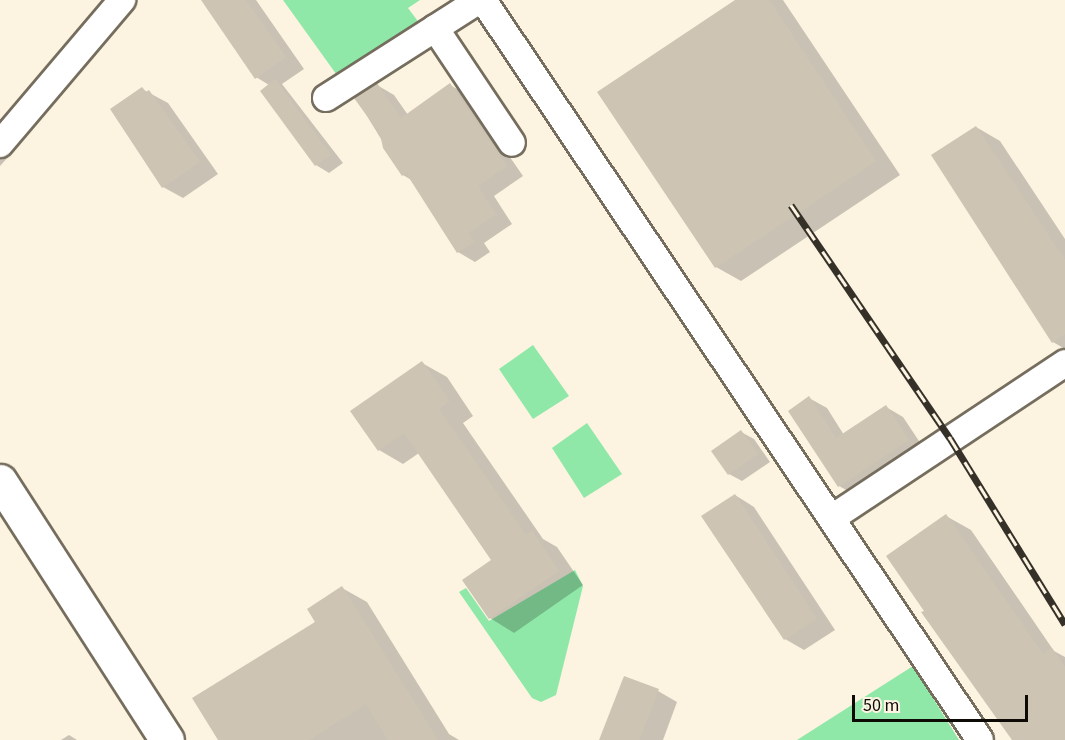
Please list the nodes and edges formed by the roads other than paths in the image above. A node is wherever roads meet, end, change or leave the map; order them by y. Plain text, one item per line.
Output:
1 (122, 0) edge
2 (481, 0) edge
3 (435, 28) junction
4 (326, 98) dead end
5 (512, 143) dead end
6 (0, 144) edge
7 (1065, 363) edge
8 (0, 481) edge
9 (832, 518) junction
10 (167, 740) edge
11 (980, 740) edge

1 - 6 street
2 - 3 street
2 - 9 street
3 - 4 street
3 - 5 street
7 - 9 street
8 - 10 street
9 - 11 street

